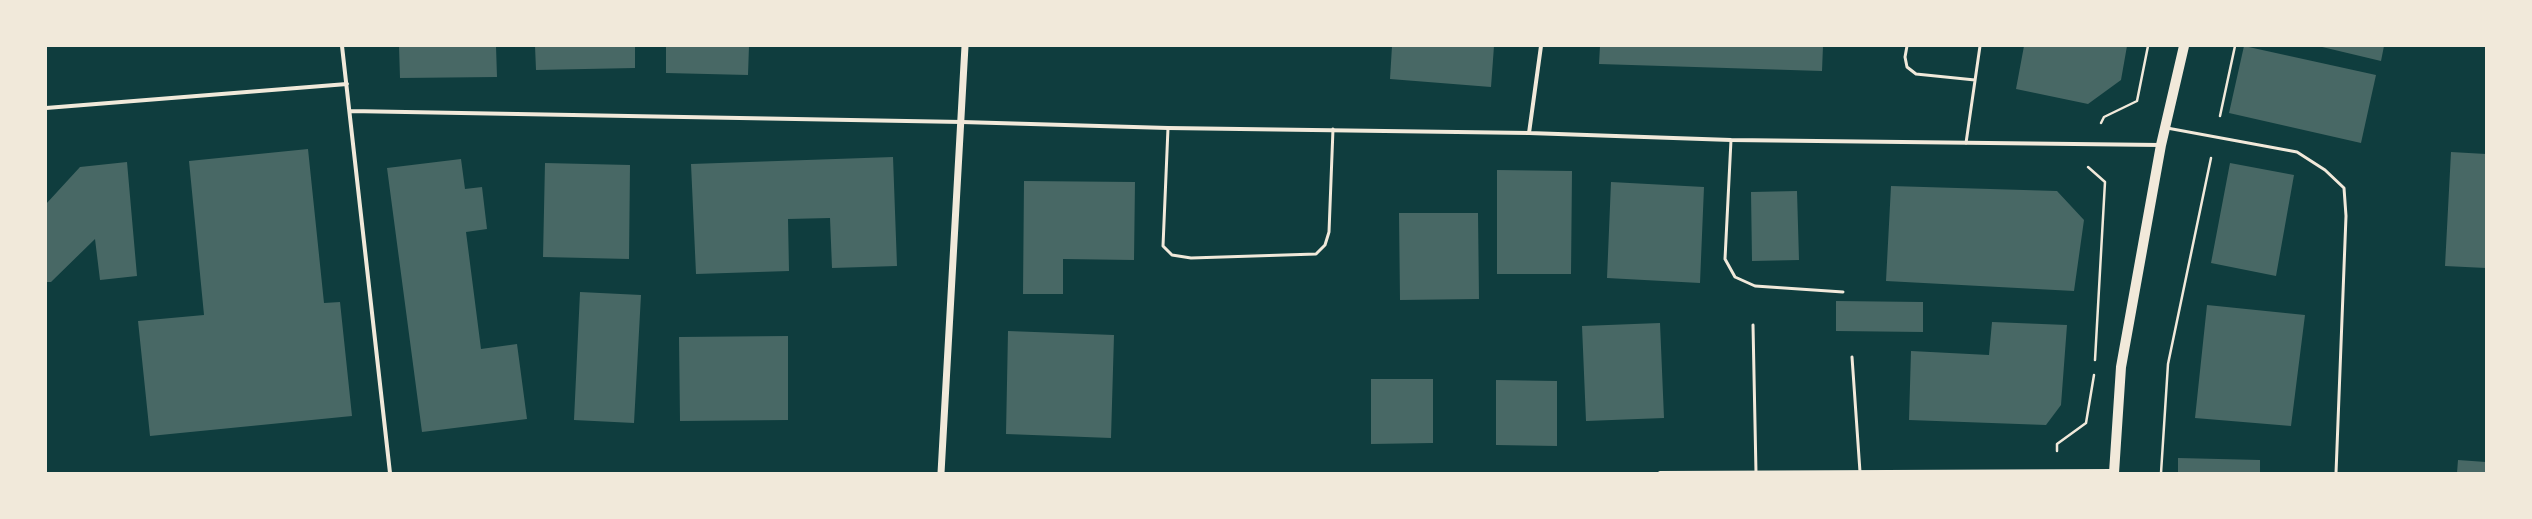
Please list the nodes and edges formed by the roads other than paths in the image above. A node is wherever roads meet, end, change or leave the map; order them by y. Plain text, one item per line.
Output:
1 (342, 46) edge
2 (965, 46) edge
3 (1541, 46) edge
4 (1907, 46) edge
5 (1980, 46) edge
6 (2184, 46) edge
7 (1975, 80) junction
8 (346, 84) junction
9 (46, 108) edge
10 (350, 111) junction
11 (962, 122) junction
12 (1168, 128) junction
13 (2165, 128) junction
14 (1333, 129) junction
15 (1529, 132) junction
16 (1731, 140) junction
17 (1966, 143) junction
18 (2161, 145) junction
19 (1843, 292) dead end
20 (1753, 325) dead end
21 (1852, 357) dead end
22 (1860, 472) edge
23 (2113, 472) edge
24 (390, 473) edge
25 (941, 473) edge
26 (1660, 473) edge
27 (1756, 473) edge
28 (2336, 473) edge

1 - 8 street
2 - 11 street
3 - 15 street
4 - 7 lane
5 - 7 lane
6 - 13 main road
7 - 17 lane
8 - 9 street
8 - 10 street
10 - 11 street
10 - 24 street
11 - 12 street
11 - 25 street
12 - 14 street
12 - 14 lane
13 - 18 main road
13 - 28 lane
14 - 15 street
15 - 16 street
16 - 17 street
16 - 19 lane
17 - 18 street
18 - 23 main road
20 - 27 lane
21 - 22 lane
22 - 23 street
22 - 27 street
26 - 27 street

